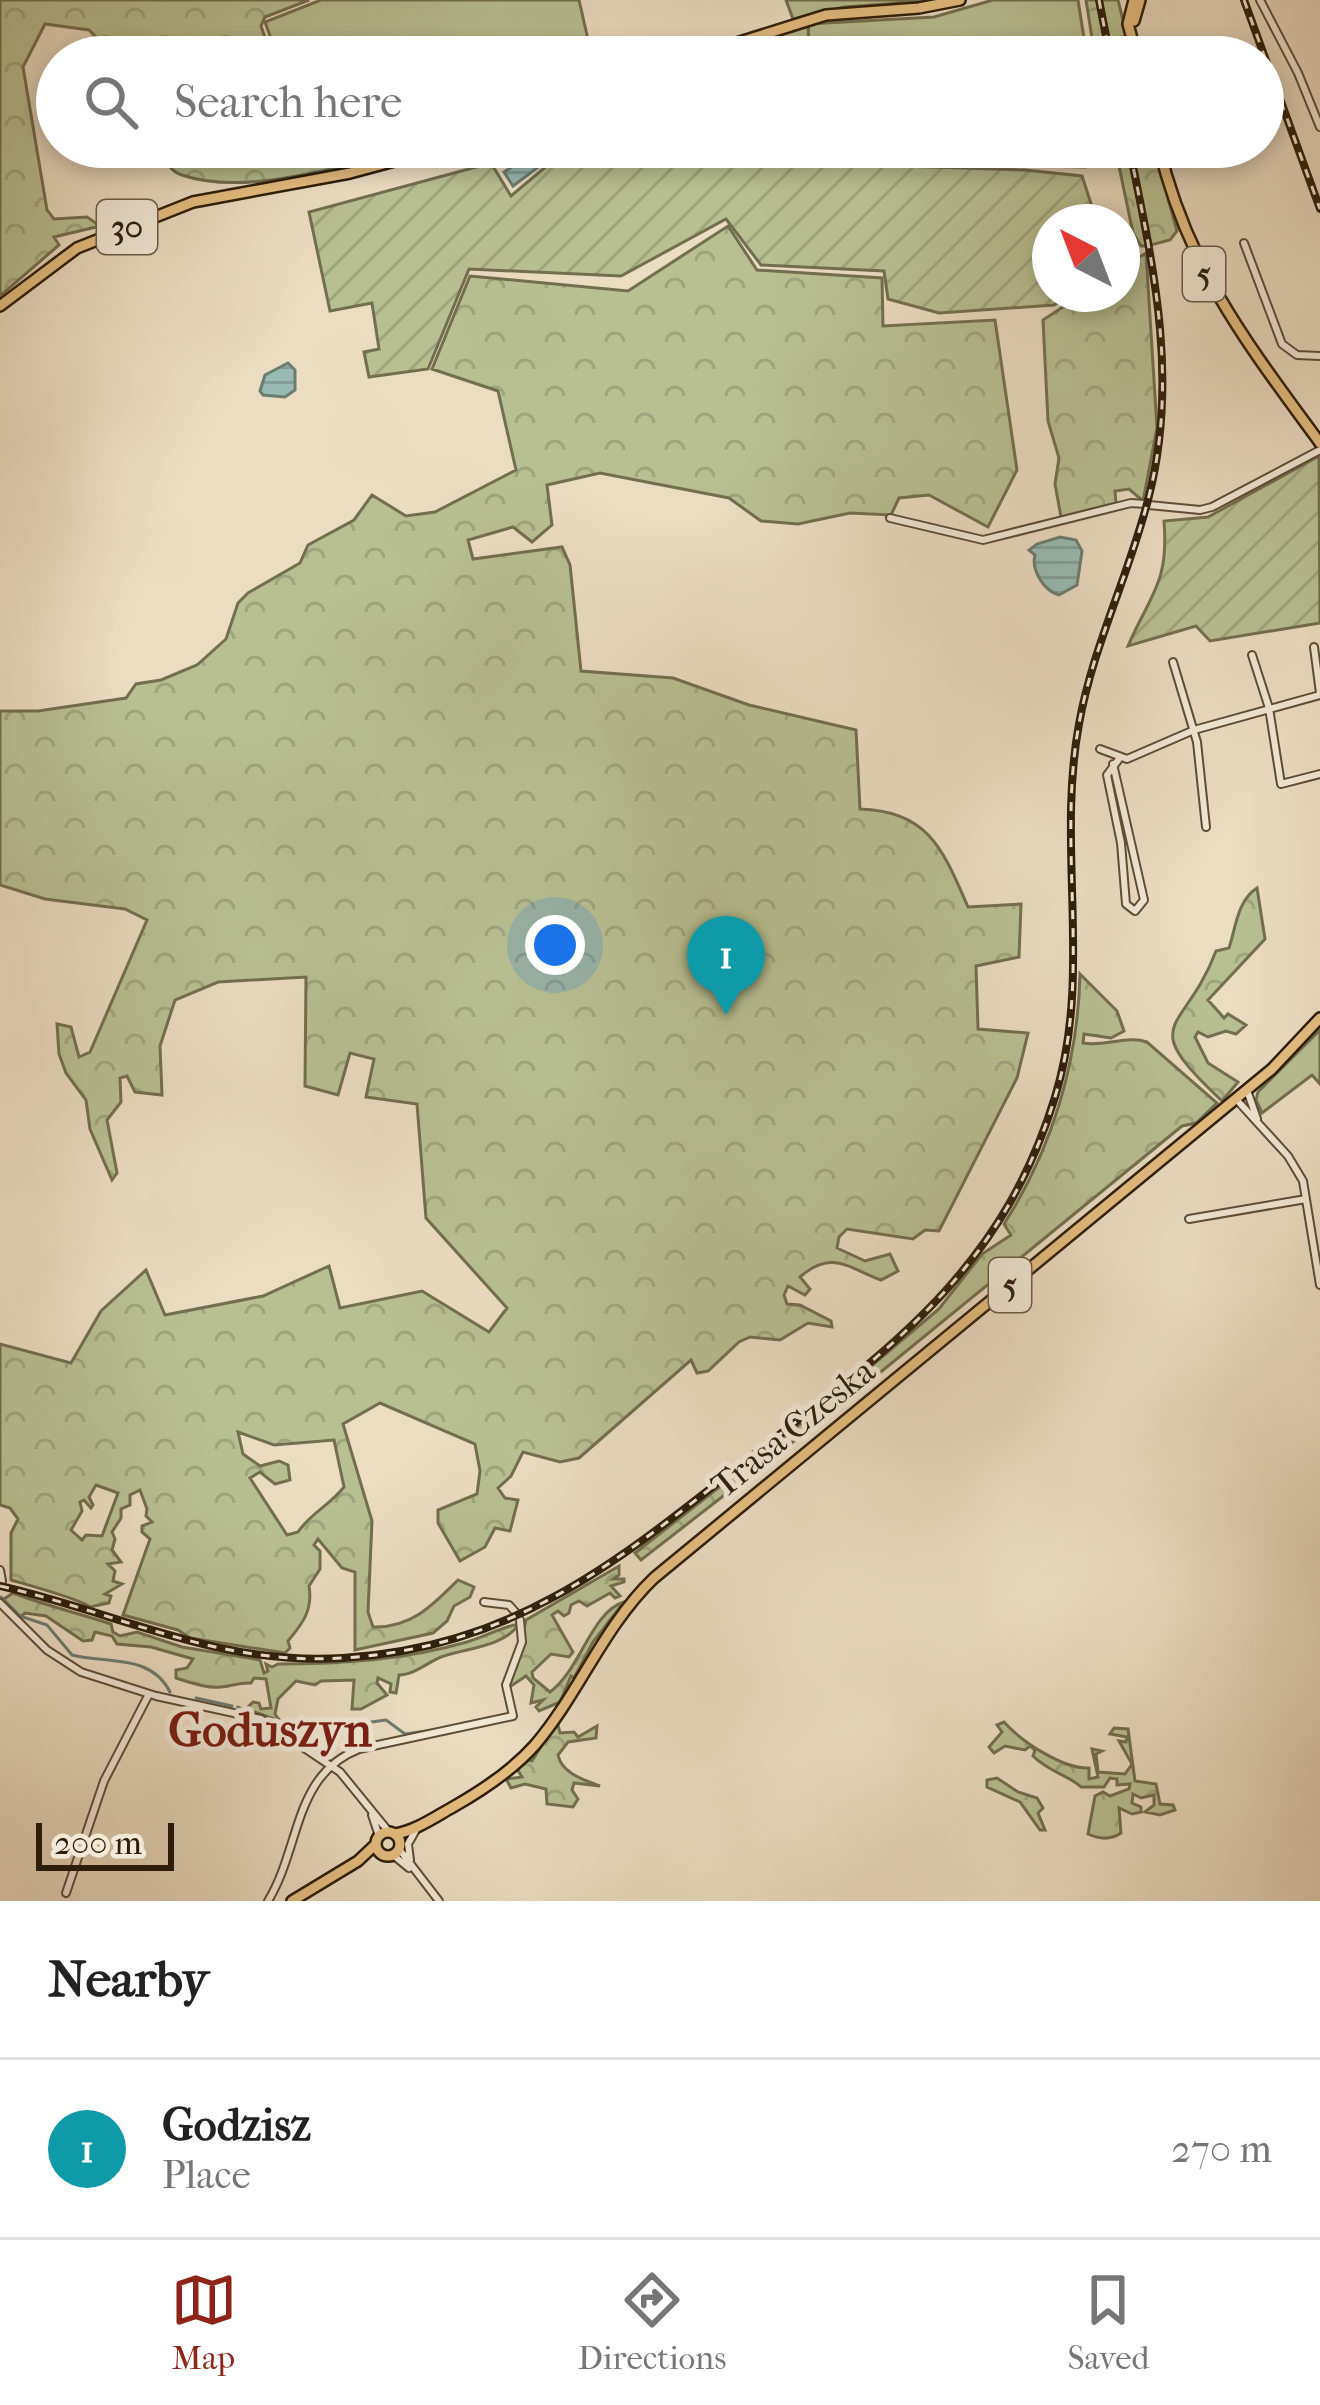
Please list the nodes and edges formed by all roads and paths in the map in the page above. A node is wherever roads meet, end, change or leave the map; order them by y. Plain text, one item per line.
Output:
1 (960, 0) edge
2 (1137, 0) edge
3 (1260, 0) edge
4 (759, 36) edge
5 (1132, 36) edge
6 (1279, 36) edge
7 (1284, 45) edge
8 (1315, 104) edge
9 (1320, 128) edge
10 (369, 168) edge
11 (1165, 168) edge
12 (1244, 243) dead end
13 (0, 306) edge
14 (1320, 356) edge
15 (1320, 446) edge
16 (890, 518) dead end
17 (1314, 647) dead end
18 (1252, 655) dead end
19 (1173, 662) dead end
20 (1320, 694) edge
21 (1269, 708) junction
22 (1194, 730) junction
23 (1100, 749) dead end
24 (1116, 761) junction
25 (1320, 774) edge
26 (1206, 827) dead end
27 (1320, 1018) edge
28 (1251, 1087) junction
29 (1236, 1099) junction
30 (1251, 1108) junction
31 (1259, 1122) junction
32 (1306, 1199) junction
33 (1189, 1219) dead end
34 (1320, 1285) edge
35 (0, 1570) edge
36 (2, 1581) edge
37 (484, 1602) dead end
38 (0, 1603) edge
39 (148, 1694) junction
40 (331, 1765) junction
41 (418, 1826) junction
42 (389, 1843) junction
43 (418, 1873) junction
44 (429, 1887) junction
45 (66, 1893) dead end
46 (268, 1901) edge
47 (292, 1901) edge
48 (439, 1901) edge

1 - 4 main road
2 - 5 main road
3 - 6 street
7 - 8 street
8 - 9 street
10 - 13 main road, 30
11 - 15 main road, 5
12 - 14 street
15 - 16 street
17 - 20 street
18 - 21 street
19 - 22 street
20 - 21 street
21 - 22 street
21 - 25 street
22 - 24 street
22 - 26 street
23 - 24 street
24 - 24 street
27 - 28 main road, 5
28 - 29 main road, 5
28 - 30 street
29 - 30 street
29 - 31 street
29 - 41 main road, Trasa Czeska / 5
30 - 31 street
31 - 32 street
32 - 33 street
32 - 34 street
35 - 36 street
37 - 40 street
38 - 39 street
39 - 40 street
39 - 45 street
40 - 42 street
40 - 46 street
41 - 42 main road, Trasa Czeska / 5
41 - 43 street
42 - 43 street
42 - 44 street
42 - 47 main road, Trasa Czeska / 5
43 - 44 street
44 - 48 street

